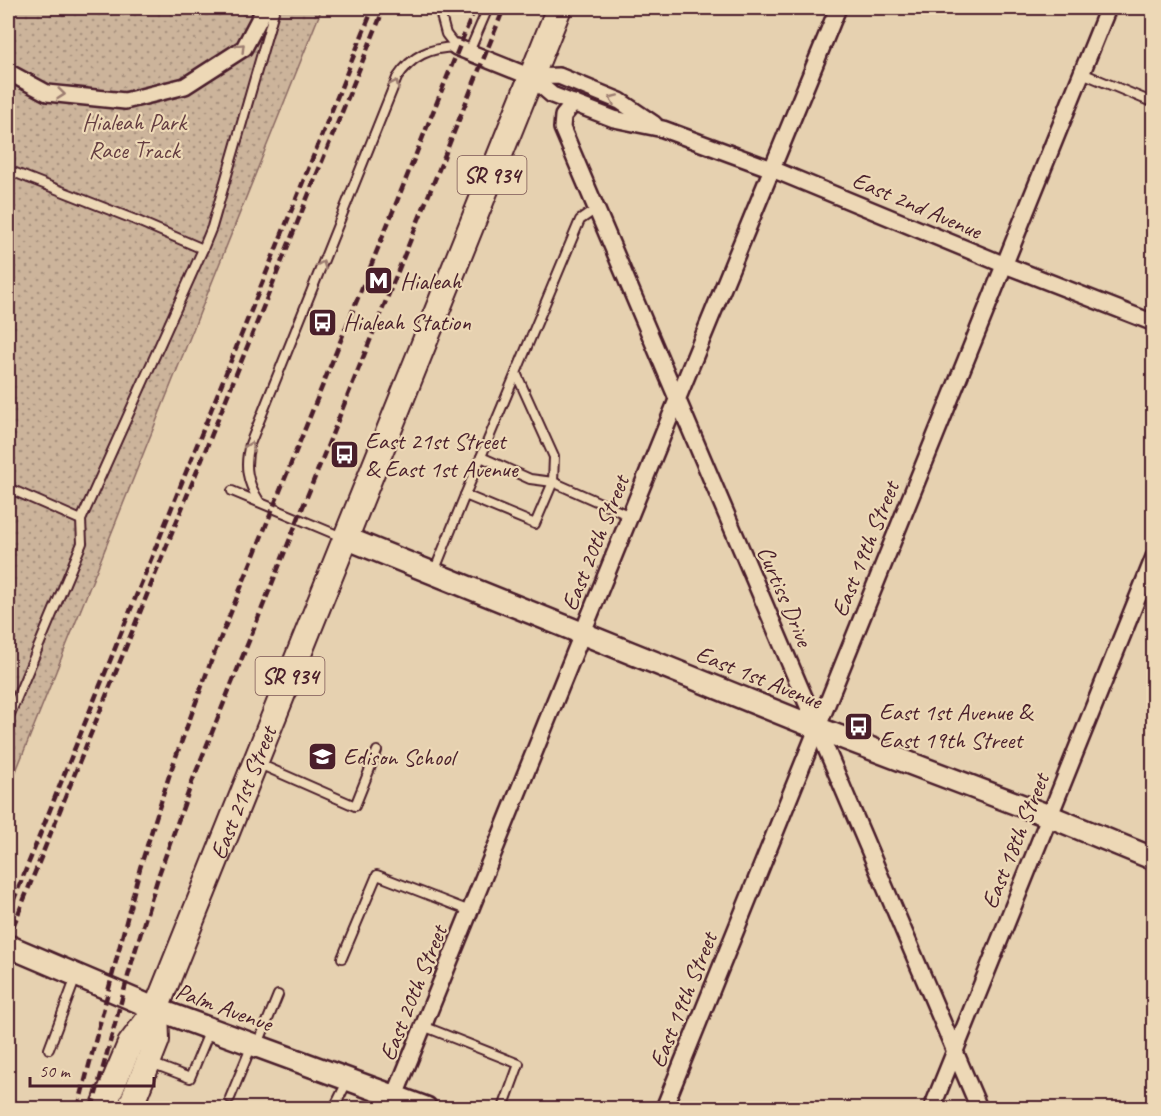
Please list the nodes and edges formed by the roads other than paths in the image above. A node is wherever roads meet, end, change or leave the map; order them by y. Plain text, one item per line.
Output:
1 (266, 8) edge
2 (275, 8) edge
3 (439, 8) edge
4 (488, 8) edge
5 (559, 8) edge
6 (838, 8) edge
7 (1108, 8) edge
8 (463, 49) junction
9 (8, 72) edge
10 (1082, 73) junction
11 (531, 77) junction
12 (574, 103) junction
13 (1154, 103) edge
14 (663, 129) junction
15 (772, 169) junction
16 (8, 170) edge
17 (596, 209) junction
18 (203, 249) junction
19 (1005, 266) junction
20 (1154, 323) edge
21 (516, 373) junction
22 (677, 400) junction
23 (481, 457) junction
24 (553, 482) junction
25 (8, 488) edge
26 (232, 491) dead end
27 (465, 495) junction
28 (259, 501) junction
29 (630, 516) junction
30 (81, 520) junction
31 (346, 538) junction
32 (1154, 557) edge
33 (433, 573) junction
34 (583, 633) junction
35 (8, 719) edge
36 (817, 728) junction
37 (377, 751) dead end
38 (255, 762) junction
39 (1049, 816) junction
40 (1154, 859) edge
41 (470, 911) junction
42 (8, 946) edge
43 (342, 958) dead end
44 (76, 975) junction
45 (278, 995) dead end
46 (156, 1009) junction
47 (423, 1026) junction
48 (211, 1029) junction
49 (255, 1045) junction
50 (49, 1049) dead end
51 (956, 1052) junction
52 (148, 1062) junction
53 (348, 1079) junction
54 (230, 1098) dead end
55 (393, 1102) edge
56 (103, 1108) edge
57 (130, 1108) edge
58 (334, 1108) edge
59 (426, 1108) edge
60 (503, 1108) edge
61 (664, 1108) edge
62 (932, 1108) edge
63 (979, 1108) edge

9 -> 1 street
2 - 18 lane
3 - 8 lane
4 - 8 lane
5 - 11 main road, East 21st Street / SR 934
6 - 15 street, East 20th Street
7 - 10 street, East 19th Street
8 - 11 street
28 -> 8 lane
10 - 13 lane
10 - 19 street, East 19th Street
11 - 12 street, East 2nd Avenue
14 -> 11 street, East 2nd Avenue
11 - 31 main road, East 21st Street / SR 934
12 - 14 street, East 2nd Avenue
12 - 17 street, Curtiss Drive
14 - 15 street, East 2nd Avenue
15 - 19 street, East 2nd Avenue
15 - 22 street, East 20th Street
16 - 18 lane
17 - 21 lane
17 - 22 street, Curtiss Drive
18 - 30 lane
19 - 20 street, East 2nd Avenue
19 - 36 street, East 19th Street
21 - 23 lane
21 - 24 lane
22 - 29 street, East 20th Street
22 - 36 street, Curtiss Drive
23 - 24 lane
23 - 27 lane
24 - 27 lane
24 - 29 lane
25 - 30 lane
26 - 28 lane
27 - 33 lane
28 - 31 lane
29 - 34 street, East 20th Street
30 - 35 lane
31 - 33 street, East 1st Avenue
31 - 38 main road, East 21st Street / SR 934
32 - 39 street, East 18th Street
33 - 34 street, East 1st Avenue
34 - 36 street, East 1st Avenue
34 - 41 street, East 20th Street
36 - 39 street, East 1st Avenue
36 - 51 street, Curtiss Drive
36 - 61 street, East 19th Street
37 - 38 lane
38 - 46 main road, East 21st Street / SR 934
39 - 40 street, East 1st Avenue
39 - 51 street, East 18th Street
41 - 43 lane
41 - 47 street, East 20th Street
42 - 44 street, Palm Avenue
44 - 46 street, Palm Avenue
44 - 50 lane
45 - 49 lane
46 - 48 street, Palm Avenue
46 - 52 main road, SR 934
46 - 56 main road, SR 934
47 - 55 street, East 20th Street
47 - 60 lane
48 - 49 street, Palm Avenue
48 - 52 lane
49 - 53 street, Palm Avenue
49 - 54 lane
51 - 62 street, East 18th Street
51 - 63 street, Curtiss Drive
52 - 57 main road, SR 934
53 - 55 street, Palm Avenue
53 - 58 lane
55 - 59 street, Palm Avenue

